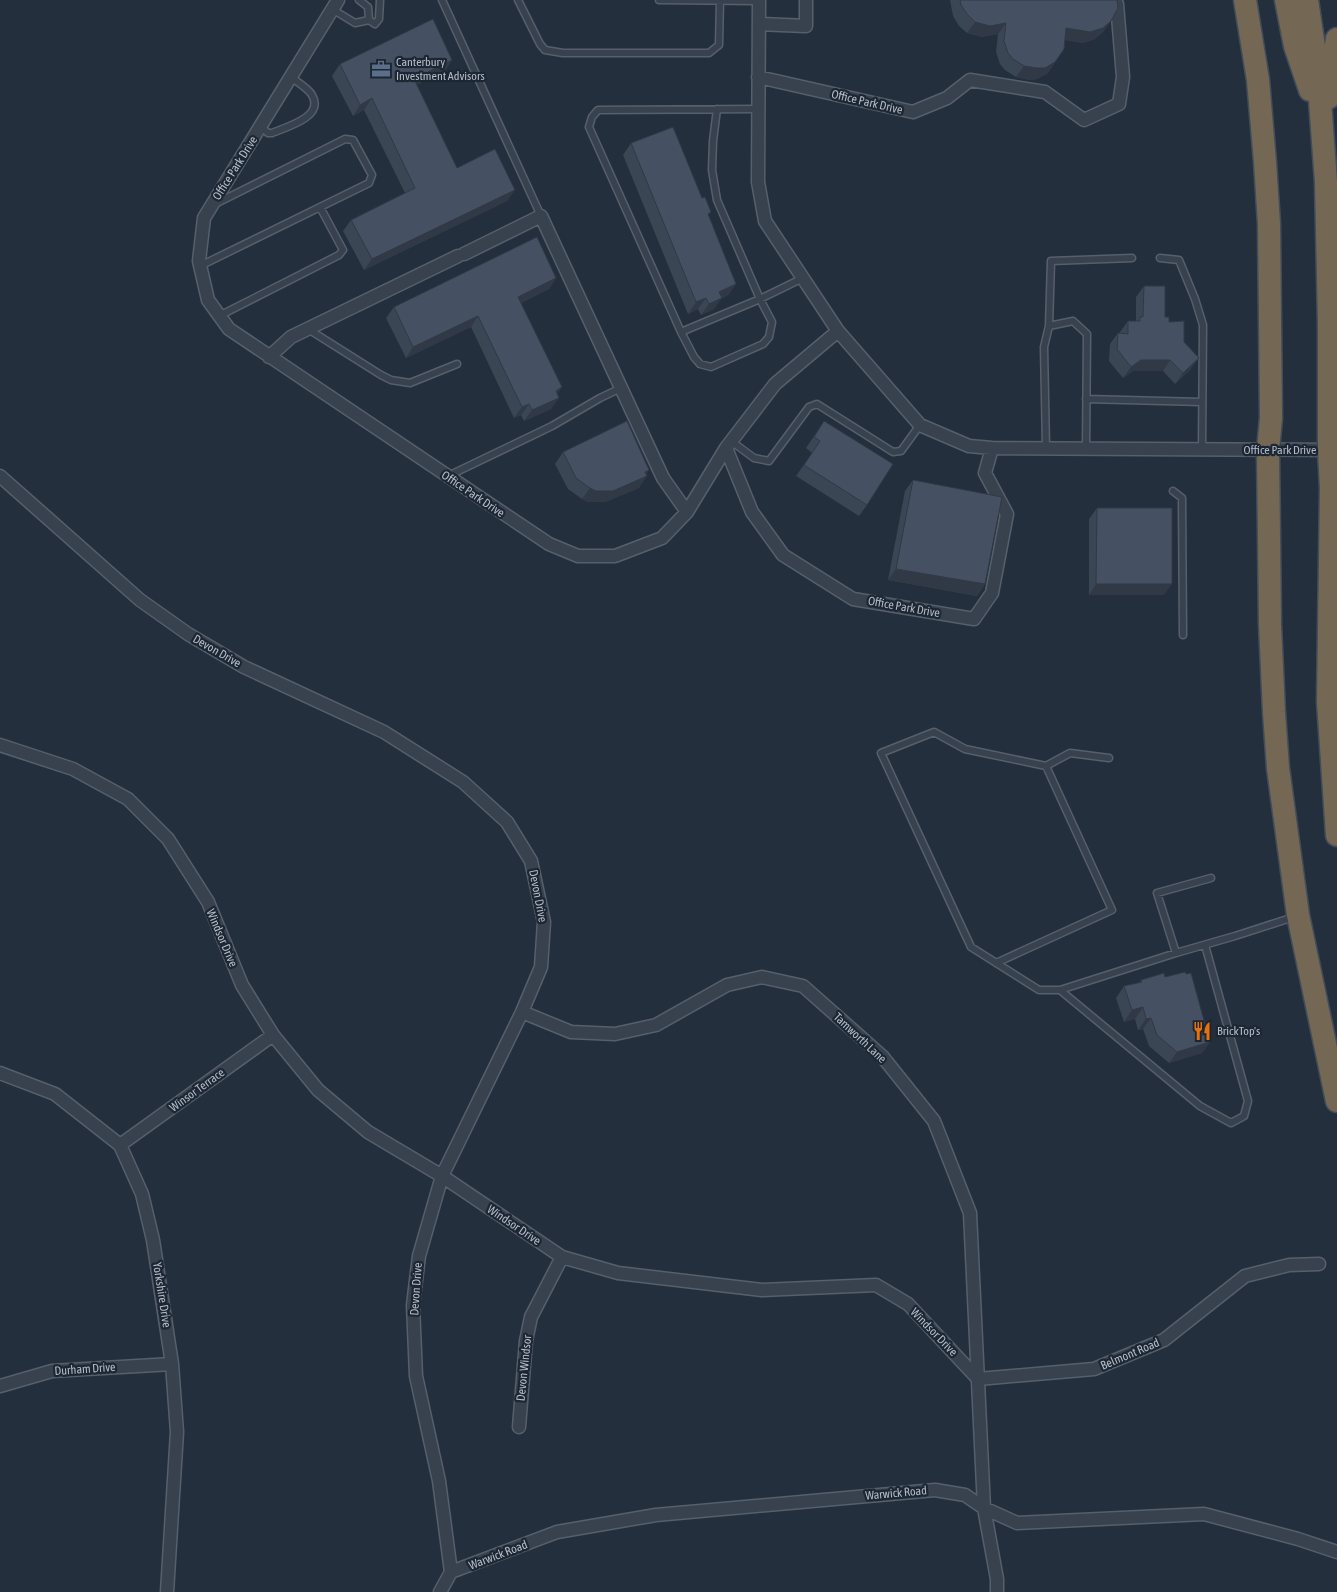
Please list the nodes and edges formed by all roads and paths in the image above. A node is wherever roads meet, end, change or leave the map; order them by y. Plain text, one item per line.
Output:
1 (359, 0) edge
2 (380, 0) edge
3 (442, 0) edge
4 (518, 0) edge
5 (658, 0) edge
6 (720, 0) edge
7 (759, 0) edge
8 (806, 0) edge
9 (1114, 0) edge
10 (1245, 0) edge
11 (1286, 0) edge
12 (1307, 0) edge
13 (335, 4) edge
14 (369, 20) junction
15 (759, 24) junction
16 (1337, 39) edge
17 (290, 77) junction
18 (758, 77) junction
19 (717, 109) junction
20 (758, 109) junction
21 (260, 126) junction
22 (1322, 126) junction
23 (212, 205) junction
24 (320, 207) junction
25 (541, 216) junction
26 (1132, 258) dead end
27 (1160, 258) dead end
28 (200, 266) junction
29 (803, 278) junction
30 (760, 299) junction
31 (219, 316) junction
32 (1050, 326) junction
33 (308, 329) junction
34 (838, 331) junction
35 (681, 332) junction
36 (269, 357) junction
37 (457, 364) dead end
38 (621, 388) junction
39 (1086, 399) junction
40 (1202, 402) junction
41 (920, 425) junction
42 (728, 445) junction
43 (992, 448) junction
44 (1046, 448) junction
45 (1086, 449) junction
46 (1202, 449) junction
47 (1268, 450) junction
48 (1333, 450) edge
49 (448, 476) junction
50 (2, 482) edge
51 (1173, 491) dead end
52 (687, 512) junction
53 (1183, 635) dead end
54 (0, 745) edge
55 (1109, 758) dead end
56 (1046, 766) junction
57 (1337, 835) edge
58 (1211, 878) dead end
59 (1298, 916) junction
60 (1205, 945) junction
61 (1176, 953) junction
62 (996, 963) junction
63 (1060, 990) junction
64 (522, 1012) junction
65 (273, 1035) junction
66 (0, 1073) edge
67 (1337, 1101) edge
68 (120, 1145) junction
69 (442, 1176) junction
70 (562, 1257) junction
71 (1319, 1264) dead end
72 (172, 1364) junction
73 (978, 1378) junction
74 (0, 1386) edge
75 (519, 1427) dead end
76 (984, 1508) junction
77 (1337, 1552) edge
78 (451, 1572) junction
79 (168, 1592) edge
80 (440, 1592) edge
81 (997, 1592) edge

1 - 14 lane
2 - 14 lane
3 - 25 lane
4 - 6 lane
5 - 6 lane
6 - 7 lane
7 - 15 street, Office Park Drive
8 - 15 street
9 - 18 street, Office Park Drive
10 - 47 highway
11 - 22 highway
12 - 22 highway
13 - 14 lane
13 - 17 street, Office Park Drive
15 - 18 street, Office Park Drive
16 - 22 highway
17 - 21 street, Office Park Drive
17 - 21 lane
18 - 20 street, Office Park Drive
19 - 20 lane
19 - 30 lane
19 - 35 lane
20 - 29 street, Office Park Drive
21 - 23 street, Office Park Drive
22 - 48 highway
23 - 24 lane
23 - 28 street, Office Park Drive
24 - 28 lane
24 - 31 lane
25 - 33 street
25 - 38 street
26 - 32 lane
27 - 40 lane
28 - 31 street, Office Park Drive
29 - 30 lane
29 - 34 street, Office Park Drive
30 - 35 lane
30 - 35 lane
31 - 36 street, Office Park Drive
32 - 39 lane
32 - 44 lane
33 - 36 street
33 - 37 lane
34 - 41 street, Office Park Drive
34 - 42 street, Office Park Drive
36 - 49 street, Office Park Drive
38 - 49 lane
38 - 52 street
39 - 40 lane
39 - 45 lane
40 - 46 lane
41 - 42 lane
41 - 43 street, Office Park Drive
42 - 43 street, Office Park Drive
42 - 52 street, Office Park Drive
43 - 44 street, Office Park Drive
44 - 45 street, Office Park Drive
45 - 46 street, Office Park Drive
46 - 47 street, Office Park Drive
47 - 48 street, Office Park Drive
47 - 59 highway
48 - 57 highway
49 - 52 street, Office Park Drive
50 - 64 street, Devon Drive
51 - 53 lane
54 - 65 street, Windsor Drive
55 - 56 lane
56 - 62 lane
56 - 62 lane
58 - 61 lane
59 - 60 lane
59 - 67 highway
60 - 61 lane
60 - 63 lane
61 - 63 lane
62 - 63 lane
64 - 69 street, Devon Drive
64 - 73 street, Tamworth Lane
65 - 68 street, Winsor Terrace
65 - 69 street, Windsor Drive
66 - 68 street, Yorkshire Drive
68 - 72 street, Yorkshire Drive
69 - 70 street, Windsor Drive
69 - 78 street, Devon Drive
70 - 73 street, Windsor Drive
70 - 75 street, Devon Windsor
71 - 73 street, Belmont Road
72 - 74 street, Durham Drive
72 - 79 street, Yorkshire Drive
73 - 76 street
76 - 77 street, Warwick Road
76 - 78 street, Warwick Road
76 - 81 street
78 - 80 street

